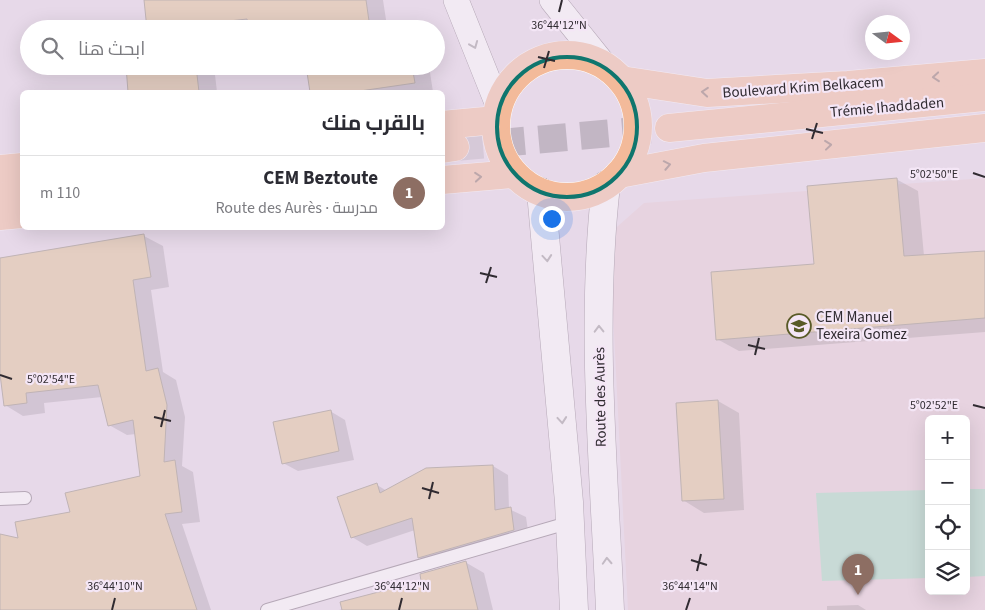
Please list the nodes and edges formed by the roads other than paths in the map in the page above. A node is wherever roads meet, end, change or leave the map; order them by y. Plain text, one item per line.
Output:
1 (456, 0) edge
2 (552, 0) edge
3 (613, 73) junction
4 (985, 73) edge
5 (985, 97) edge
6 (497, 112) junction
7 (669, 128) tunnel mouth
8 (985, 128) edge
9 (447, 140) edge
10 (20, 167) edge
11 (0, 170) edge
12 (513, 174) junction
13 (445, 180) edge
14 (612, 180) junction
15 (0, 186) edge
16 (20, 186) edge
17 (541, 192) junction
18 (20, 193) edge
19 (0, 197) edge
20 (20, 214) edge
21 (0, 216) edge
22 (0, 498) edge
23 (25, 498) dead end
24 (571, 522) junction
25 (267, 610) edge
26 (574, 610) edge
27 (610, 610) edge

1 -> 6 street
2 - 3 street
4 -> 3 main road, Boulevard Krim Belkacem
3 - 6 main road
3 - 14 main road
5 - 7 main road, Trémie Ihaddaden
6 - 9 main road
6 - 12 main road
14 -> 8 main road
10 - 11 main road
13 -> 12 main road
12 - 17 main road
14 - 17 main road
27 -> 14 street, Route des Aurès
15 - 16 main road
17 -> 24 street
18 - 19 main road
20 - 21 main road
22 - 23 lane
24 - 25 lane
24 - 26 street

